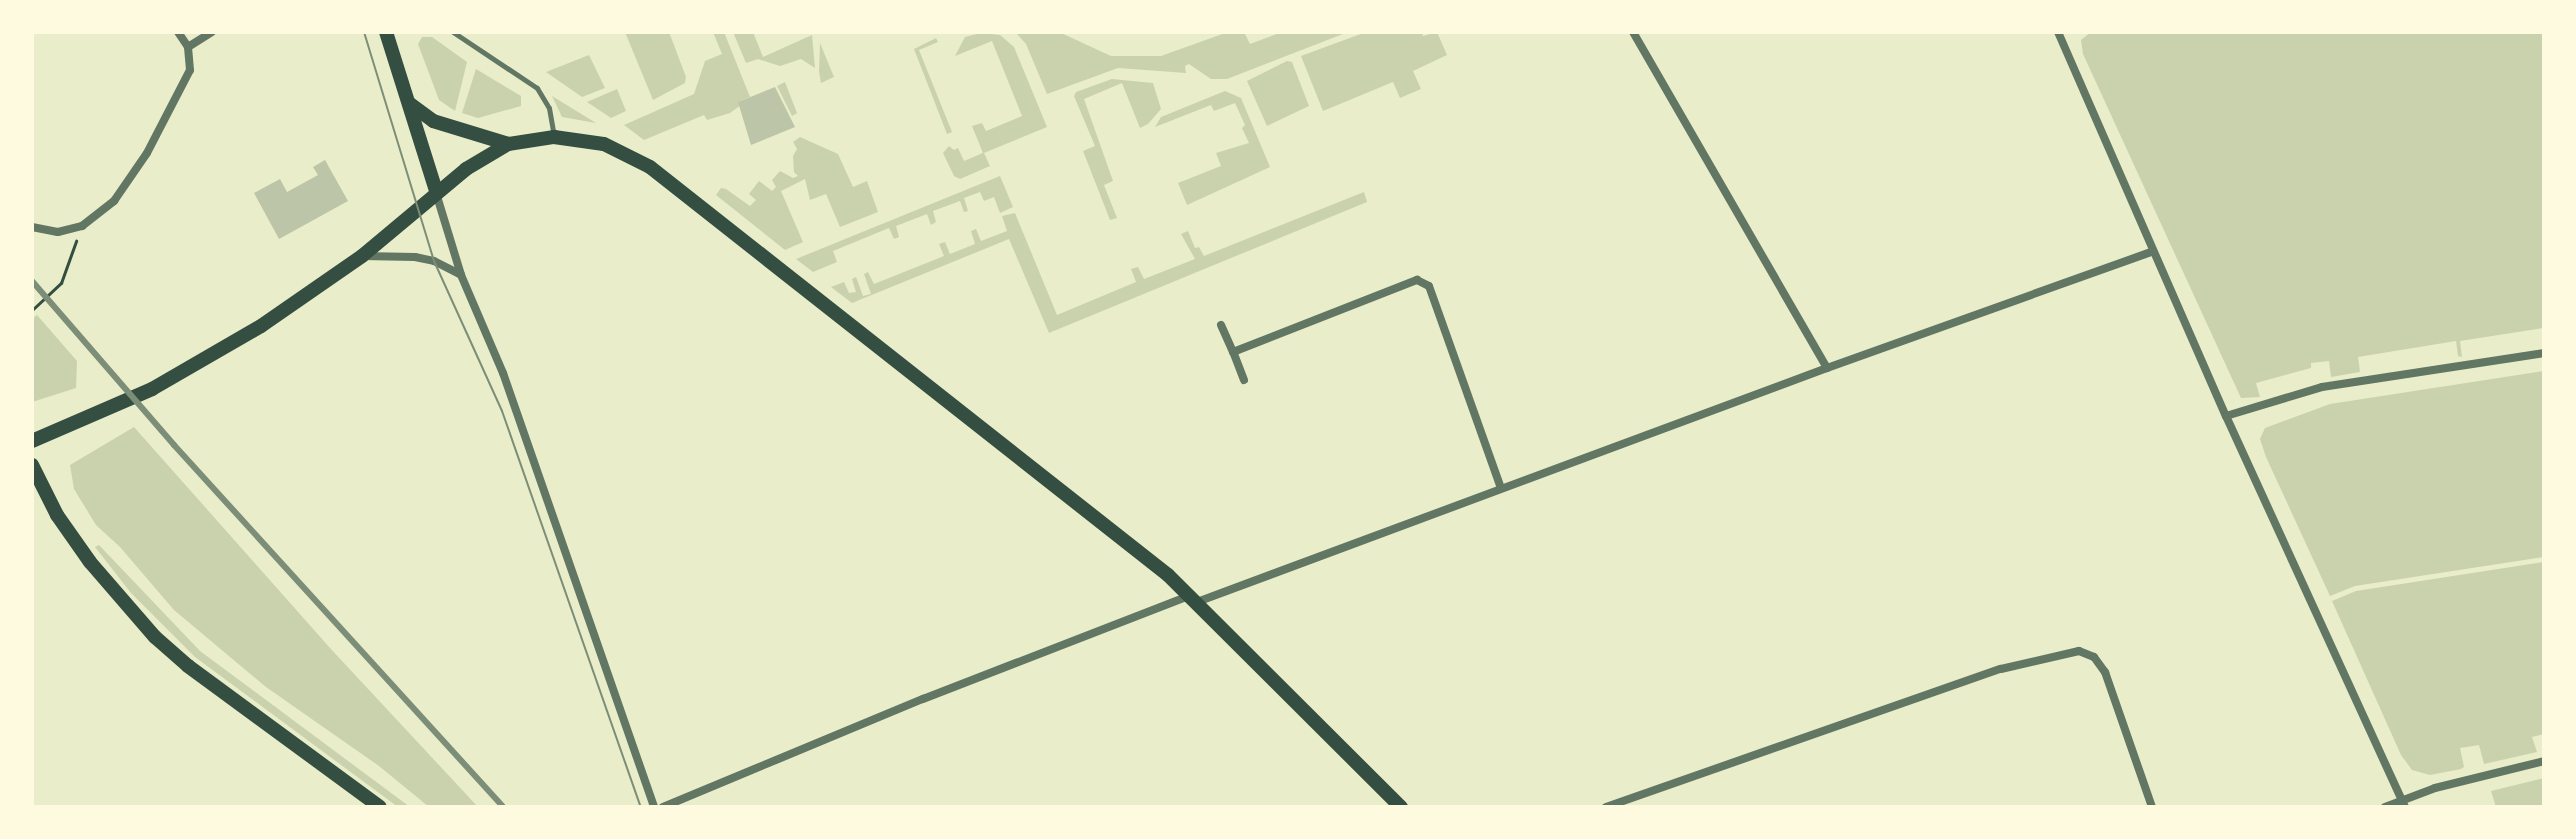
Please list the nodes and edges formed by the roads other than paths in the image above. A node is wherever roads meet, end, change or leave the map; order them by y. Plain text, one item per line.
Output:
1 (178, 32) edge
2 (212, 32) edge
3 (386, 32) edge
4 (453, 32) edge
5 (1633, 32) edge
6 (2058, 32) edge
7 (188, 47) junction
8 (410, 104) junction
9 (554, 137) junction
10 (508, 144) junction
11 (436, 191) junction
12 (32, 227) edge
13 (2153, 251) junction
14 (362, 256) junction
15 (461, 275) junction
16 (1221, 325) dead end
17 (1233, 352) junction
18 (2544, 353) edge
19 (1827, 368) junction
20 (1244, 380) dead end
21 (2226, 416) junction
22 (32, 441) edge
23 (32, 465) edge
24 (1501, 488) junction
25 (1193, 599) junction
26 (2544, 761) edge
27 (2403, 804) edge
28 (380, 807) edge
29 (654, 807) edge
30 (663, 807) edge
31 (1401, 807) edge
32 (1606, 807) edge
33 (2152, 807) edge
34 (2385, 807) edge

1 - 7 street
2 - 7 street
3 - 8 main road
4 - 9 lane
5 - 19 street
6 - 13 street
7 - 12 street
8 - 10 main road
8 - 11 main road
9 - 10 main road
9 - 25 main road
10 - 11 main road
11 - 14 main road
11 - 15 street
13 - 19 street
13 - 21 street
14 - 15 street
14 - 22 main road
15 - 29 street
16 - 17 street
17 - 20 street
17 - 24 street
18 - 21 street
19 - 24 street
21 - 27 street
23 - 28 main road
24 - 25 street
25 - 30 street
25 - 31 main road
26 - 27 street
27 - 34 street
32 - 33 street

